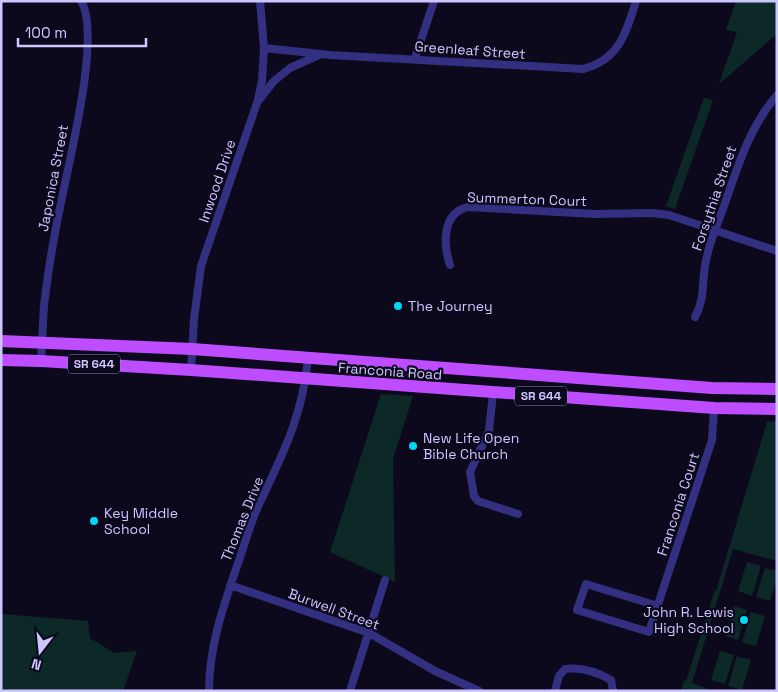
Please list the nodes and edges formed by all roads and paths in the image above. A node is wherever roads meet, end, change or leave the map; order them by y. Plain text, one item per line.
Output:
1 (81, 1) edge
2 (260, 1) edge
3 (434, 1) edge
4 (636, 1) edge
5 (264, 48) junction
6 (321, 54) junction
7 (415, 58) junction
8 (777, 95) edge
9 (258, 102) junction
10 (715, 230) junction
11 (777, 252) edge
12 (450, 265) dead end
13 (695, 317) dead end
14 (1, 341) edge
15 (42, 341) junction
16 (192, 349) junction
17 (308, 359) junction
18 (1, 360) edge
19 (41, 361) junction
20 (452, 369) junction
21 (191, 370) junction
22 (306, 380) junction
23 (777, 389) edge
24 (446, 390) junction
25 (493, 393) junction
26 (714, 408) junction
27 (777, 409) edge
28 (518, 514) dead end
29 (385, 580) dead end
30 (230, 585) junction
31 (658, 606) junction
32 (369, 633) junction
33 (209, 691) edge
34 (350, 691) edge
35 (479, 691) edge
36 (555, 691) edge
37 (613, 691) edge

1 - 15 street, Japonica Street
2 - 5 street, Inwood Drive
3 - 7 street
4 - 7 street, Greenleaf Street
5 - 6 street, Greenleaf Street
5 - 9 street, Inwood Drive
6 - 7 street, Greenleaf Street
6 - 9 street
8 - 10 street, Forsythia Street
9 - 16 street, Inwood Drive
10 - 11 street
10 - 12 street, Summerton Court
10 - 13 street, Forsythia Street
14 - 15 main road, Franconia Road / SR 644
15 - 16 main road, Franconia Road / SR 644
15 - 19 street, Japonica Street
16 - 17 main road, Franconia Road / SR 644
16 - 21 street, Inwood Drive
17 - 20 main road, Franconia Road / SR 644
17 - 22 street, Thomas Drive
18 - 19 main road, Franconia Road / SR 644
19 - 21 main road, Franconia Road / SR 644
20 - 23 main road, Franconia Road / SR 644
20 - 24 main road
21 - 22 main road, Franconia Road / SR 644
22 - 24 main road, Franconia Road / SR 644
22 - 30 street, Thomas Drive
24 - 25 main road, Franconia Road / SR 644
25 - 26 main road, Franconia Road / SR 644
25 - 28 street
26 - 27 main road, Franconia Road / SR 644
26 - 31 street, Franconia Court
29 - 32 street
30 - 32 street, Burwell Street
30 - 33 street, Thomas Drive
31 - 31 street, Franconia Court
32 - 34 street
32 - 35 street, Burwell Street
36 - 37 street

